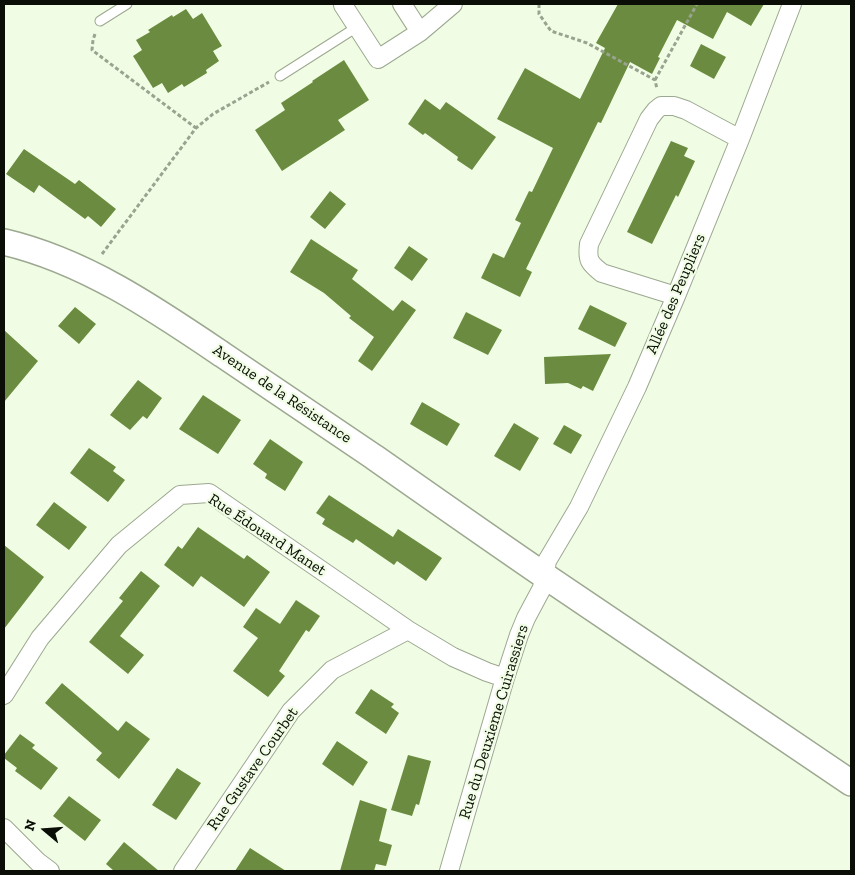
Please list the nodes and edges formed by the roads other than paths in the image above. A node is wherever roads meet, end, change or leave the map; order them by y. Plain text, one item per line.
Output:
1 (127, 4) edge
2 (345, 4) edge
3 (402, 4) edge
4 (453, 4) edge
5 (792, 4) edge
6 (100, 21) road end
7 (357, 26) junction
8 (420, 32) junction
9 (280, 76) road end
10 (740, 139) junction
11 (4, 242) edge
12 (676, 296) junction
13 (544, 575) junction
14 (408, 630) junction
15 (505, 678) junction
16 (4, 695) edge
17 (851, 783) edge
18 (4, 828) edge
19 (50, 871) edge
20 (183, 871) edge
21 (449, 871) edge

1 - 6 lane
2 - 7 street
3 - 8 street
4 - 8 street
5 - 10 street, Allée des Peupliers
7 - 8 street
7 - 9 lane
10 - 12 street, Allée des Peupliers
10 - 12 street
11 - 13 main road, Avenue de la Résistance
12 - 13 street, Allée des Peupliers
13 - 15 street, Rue du Deuxieme Cuirassiers
13 - 17 main road, Avenue de la Résistance
14 - 15 street, Rue Édouard Manet
14 - 16 street, Rue Édouard Manet
14 - 20 street, Rue Gustave Courbet
15 - 21 street, Rue du Deuxieme Cuirassiers
18 - 19 street

